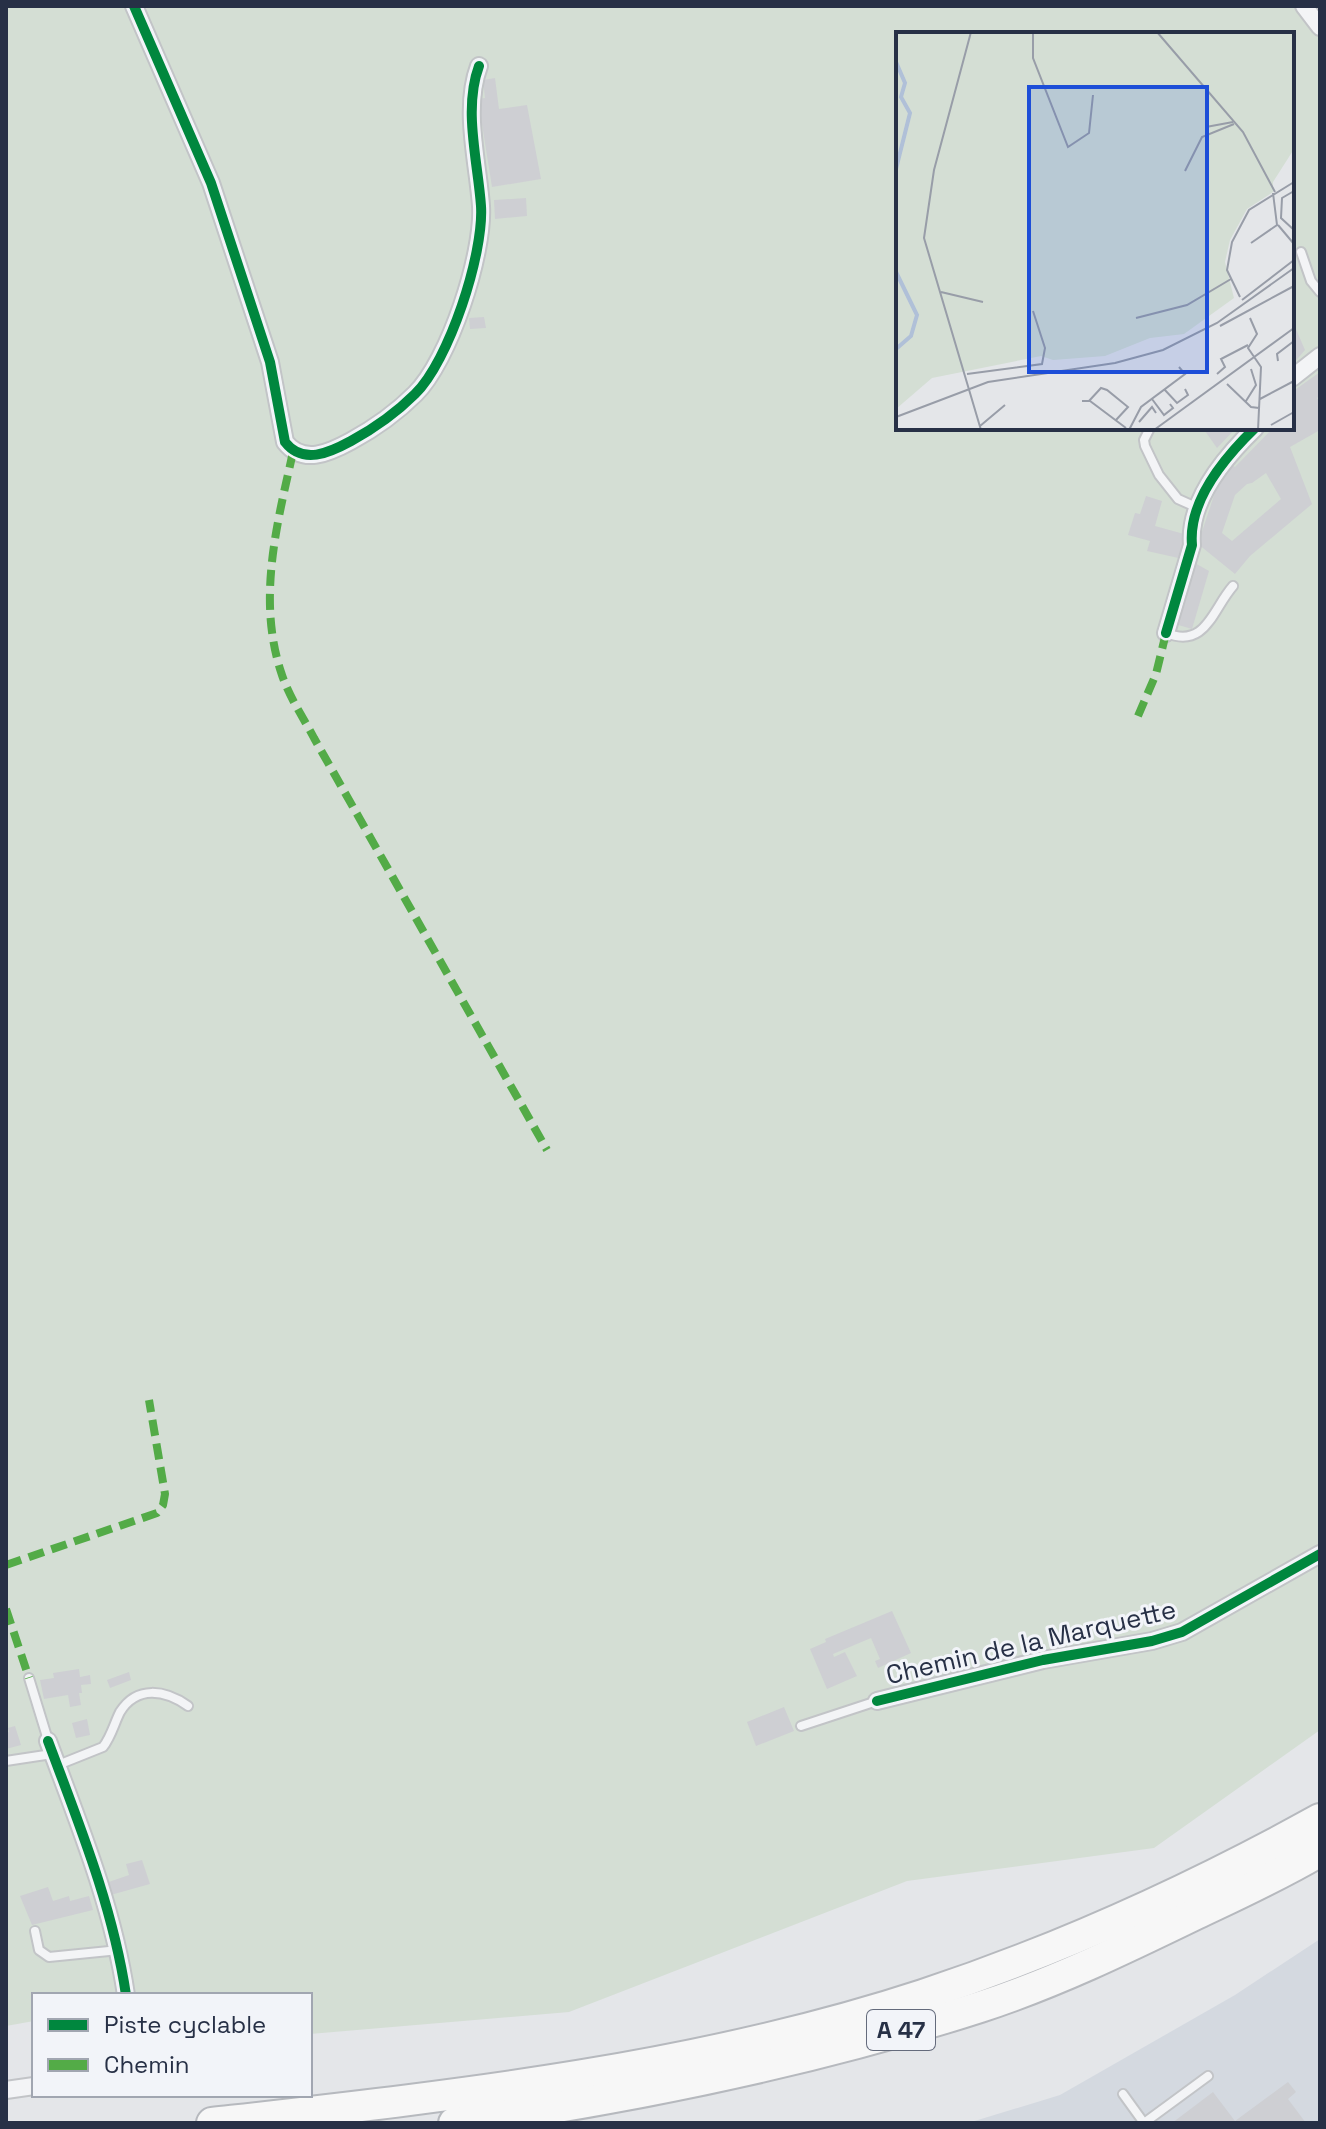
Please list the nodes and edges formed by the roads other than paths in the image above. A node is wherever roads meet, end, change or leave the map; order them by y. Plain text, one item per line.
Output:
1 (134, 6) edge
2 (1304, 6) edge
3 (1320, 27) edge
4 (479, 66) dead end
5 (1301, 252) dead end
6 (1320, 292) edge
7 (1320, 356) edge
8 (1294, 376) edge
9 (1149, 430) edge
10 (1253, 430) edge
11 (1199, 508) junction
12 (1233, 586) dead end
13 (1166, 633) joint
14 (1320, 1554) edge
15 (29, 1678) dead end
16 (877, 1701) joint
17 (188, 1706) dead end
18 (801, 1726) dead end
19 (52, 1753) junction
20 (6, 1761) edge
21 (1320, 1819) edge
22 (1320, 1851) edge
23 (35, 1931) dead end
24 (119, 1950) junction
25 (126, 1993) edge
26 (1208, 2076) dead end
27 (32, 2086) edge
28 (6, 2090) edge
29 (1123, 2094) dead end
30 (212, 2123) edge
31 (454, 2123) edge

1 - 4 street
2 - 3 street
5 - 6 lane
7 - 8 street
9 - 11 lane
10 - 11 street
11 - 13 street
12 - 13 lane
14 - 16 street, Chemin de la Marquette
15 - 19 lane
16 - 18 lane
17 - 19 lane
19 - 20 lane
19 - 24 street
21 - 30 highway, A 47
22 - 31 highway, A 47
23 - 24 lane
24 - 25 street
26 - 29 lane
27 - 28 street

